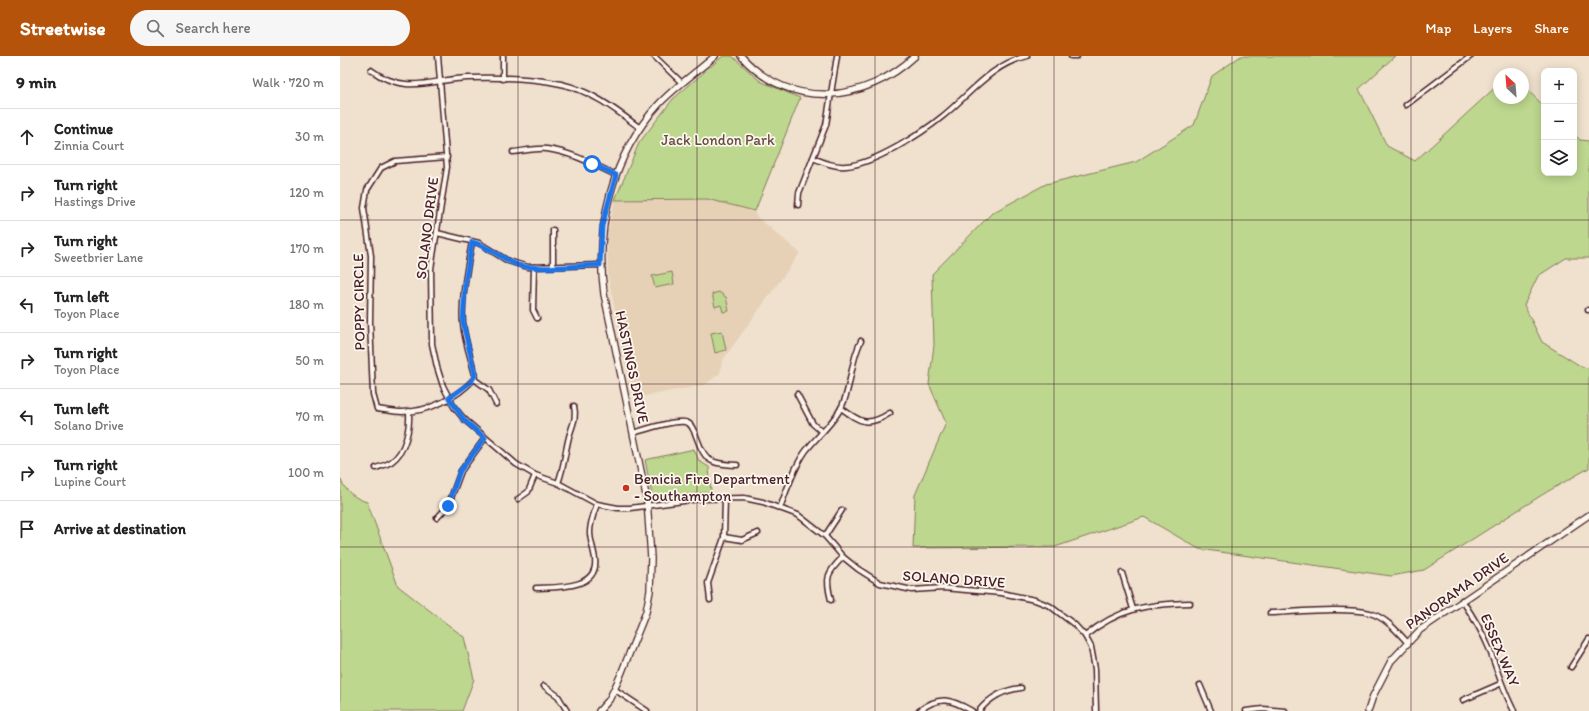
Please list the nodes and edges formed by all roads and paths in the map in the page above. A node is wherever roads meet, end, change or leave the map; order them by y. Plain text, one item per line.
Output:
1 (438, 56) edge
2 (503, 56) edge
3 (654, 56) edge
4 (715, 56) edge
5 (741, 56) edge
6 (837, 56) edge
7 (915, 56) edge
8 (1027, 56) edge
9 (1071, 56) edge
10 (1077, 56) edge
11 (1471, 56) edge
12 (371, 70) dead end
13 (503, 79) junction
14 (440, 81) junction
15 (682, 83) junction
16 (831, 94) junction
17 (1406, 105) dead end
18 (640, 128) junction
19 (513, 152) dead end
20 (447, 157) junction
21 (813, 158) junction
22 (616, 175) junction
23 (798, 205) dead end
24 (553, 230) dead end
25 (437, 233) junction
26 (472, 242) junction
27 (600, 265) junction
28 (553, 266) junction
29 (534, 267) junction
30 (537, 318) dead end
31 (861, 341) dead end
32 (474, 379) junction
33 (798, 394) dead end
34 (449, 398) junction
35 (496, 404) dead end
36 (574, 406) dead end
37 (841, 408) junction
38 (409, 411) junction
39 (890, 413) dead end
40 (822, 432) junction
41 (633, 433) junction
42 (485, 438) junction
43 (737, 465) dead end
44 (376, 468) dead end
45 (535, 476) junction
46 (558, 483) junction
47 (725, 498) junction
48 (518, 499) dead end
49 (597, 504) junction
50 (647, 506) junction
51 (780, 508) junction
52 (842, 510) dead end
53 (1589, 515) edge
54 (437, 518) dead end
55 (758, 533) dead end
56 (825, 536) junction
57 (724, 537) junction
58 (843, 557) junction
59 (1122, 573) dead end
60 (536, 588) dead end
61 (710, 600) dead end
62 (831, 600) dead end
63 (1462, 600) junction
64 (1190, 603) dead end
65 (1134, 609) junction
66 (1270, 613) dead end
67 (1085, 636) junction
68 (1589, 640) edge
69 (1407, 642) junction
70 (1571, 667) dead end
71 (1500, 684) junction
72 (1200, 685) dead end
73 (544, 686) dead end
74 (1021, 688) dead end
75 (614, 690) junction
76 (1463, 700) dead end
77 (567, 711) edge
78 (600, 711) edge
79 (647, 711) edge
80 (918, 711) edge
81 (972, 711) edge
82 (979, 711) edge
83 (1096, 711) edge
84 (1211, 711) edge
85 (1246, 711) edge
86 (1286, 711) edge
87 (1368, 711) edge
88 (1514, 711) edge

1 - 14 street, SOLANO DRIVE
2 - 13 street
3 - 15 street
4 - 15 street, HASTINGS DRIVE
5 - 16 street
6 - 16 street
7 - 16 street
8 - 21 street
9 - 10 street
11 - 17 street
12 - 14 street
13 - 14 street
13 - 18 street
14 - 20 street, SOLANO DRIVE
15 - 18 street, HASTINGS DRIVE
16 - 21 street
18 - 22 street, HASTINGS DRIVE
19 - 22 street
20 - 25 street, SOLANO DRIVE
20 - 38 street, POPPY CIRCLE
21 - 23 street
22 - 27 street, HASTINGS DRIVE
24 - 28 street
25 - 26 street
25 - 34 street, SOLANO DRIVE
26 - 29 street
26 - 32 street
27 - 28 street
27 - 41 street, HASTINGS DRIVE
28 - 29 street
29 - 30 street
31 - 37 street
32 - 34 street, POPPY CIRCLE
32 - 35 street
33 - 40 street
34 - 38 street, POPPY CIRCLE
34 - 42 street, SOLANO DRIVE
36 - 46 street
37 - 39 street
37 - 40 street
38 - 44 street
40 - 51 street
41 - 43 street
41 - 50 street, HASTINGS DRIVE
42 - 45 street, SOLANO DRIVE
42 - 54 street
45 - 46 street, SOLANO DRIVE
45 - 48 street
46 - 49 street, SOLANO DRIVE
47 - 50 street, SOLANO DRIVE
47 - 51 street, SOLANO DRIVE
47 - 57 street
49 - 50 street, SOLANO DRIVE
49 - 60 street
50 - 75 street, HASTINGS DRIVE
51 - 56 street, SOLANO DRIVE
52 - 56 street
53 - 63 street, PANORAMA DRIVE
55 - 57 street
56 - 58 street, SOLANO DRIVE
57 - 61 street
58 - 62 street
58 - 67 street, SOLANO DRIVE
59 - 65 street
63 - 69 street, PANORAMA DRIVE
63 - 71 street, ESSEX WAY
64 - 65 street
65 - 67 street
66 - 69 street
67 - 83 street, SOLANO DRIVE
68 - 70 street
69 - 87 street, PANORAMA DRIVE
71 - 76 street
71 - 88 street, ESSEX WAY
72 - 84 street
73 - 77 street
74 - 82 street
75 - 78 street, HASTINGS DRIVE
75 - 79 street
80 - 81 street
85 - 86 street

